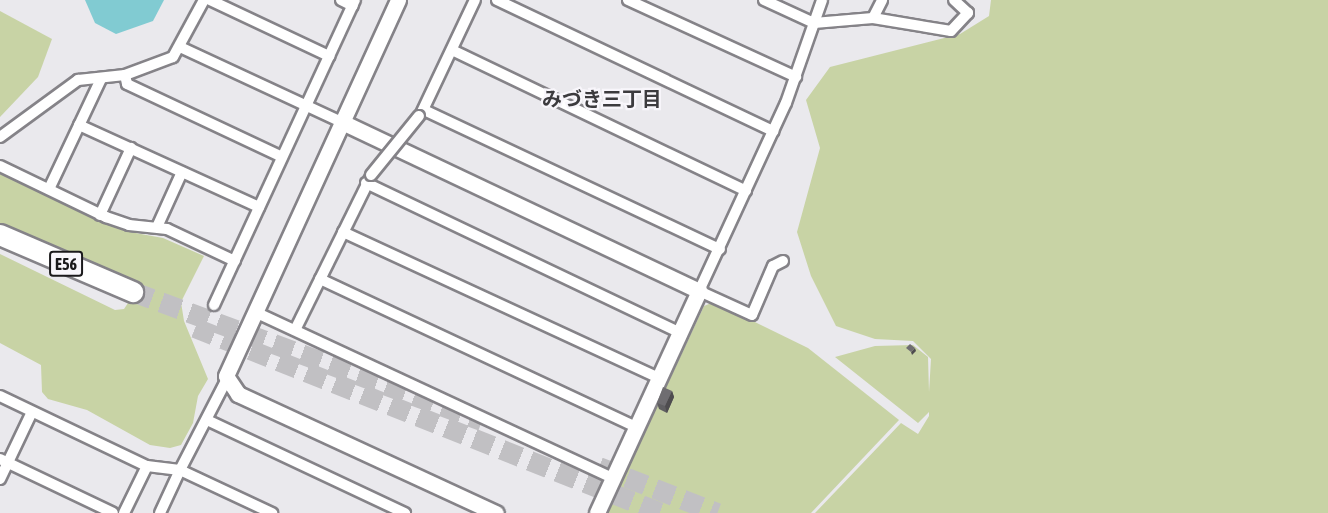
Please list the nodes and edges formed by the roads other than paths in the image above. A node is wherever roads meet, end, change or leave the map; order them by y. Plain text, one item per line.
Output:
1 (204, 0) edge
2 (210, 0) edge
3 (341, 0) edge
4 (398, 0) edge
5 (475, 0) edge
6 (497, 0) edge
7 (628, 0) edge
8 (764, 0) edge
9 (822, 0) edge
10 (882, 0) edge
11 (954, 0) edge
12 (354, 3) edge
13 (873, 18) junction
14 (814, 23) junction
15 (180, 47) junction
16 (452, 50) junction
17 (329, 56) junction
18 (125, 75) junction
19 (796, 77) junction
20 (101, 79) junction
21 (306, 105) junction
22 (421, 113) junction
23 (344, 123) junction
24 (80, 125) junction
25 (772, 131) junction
26 (0, 137) edge
27 (131, 148) junction
28 (282, 157) junction
29 (0, 166) edge
30 (182, 172) junction
31 (369, 179) junction
32 (49, 189) junction
33 (746, 191) junction
34 (259, 207) junction
35 (100, 214) junction
36 (157, 227) junction
37 (343, 232) junction
38 (0, 235) edge
39 (0, 246) edge
40 (720, 249) junction
41 (235, 261) junction
42 (783, 261) dead end
43 (320, 279) junction
44 (699, 291) junction
45 (214, 305) dead end
46 (255, 312) junction
47 (296, 328) junction
48 (680, 333) junction
49 (659, 378) junction
50 (227, 379) junction
51 (0, 396) edge
52 (33, 412) junction
53 (207, 420) junction
54 (636, 427) junction
55 (4, 461) edge
56 (147, 466) junction
57 (180, 470) junction
58 (613, 478) junction
59 (0, 479) edge
60 (113, 513) edge
61 (124, 513) edge
62 (160, 513) edge
63 (272, 513) edge
64 (405, 513) edge
65 (496, 513) edge
66 (597, 513) edge

1 - 15 street
2 - 17 street
3 - 12 street
4 - 23 street
5 - 16 street
6 - 25 street
7 - 19 street
8 - 14 street
9 - 14 street
10 - 13 street
11 - 13 street
12 - 17 street
13 - 14 street
14 - 19 street
15 - 18 street
15 - 21 street
16 - 22 street
16 - 33 street
17 - 21 street
18 - 20 street
18 - 28 street
19 - 25 street
20 - 24 street
20 - 26 street
21 - 23 street
21 - 28 street
22 - 31 street, bridge
22 - 40 street
23 - 44 street
23 - 46 street
24 - 27 street
24 - 32 street
25 - 33 street
27 - 30 street
27 - 35 street
28 - 34 street
29 - 32 street
30 - 34 street
30 - 36 street
31 - 37 street
31 - 48 street
32 - 35 street
33 - 40 street
34 - 41 street
35 - 36 street
36 - 41 street
37 - 43 street
37 - 49 street
38 - 39 highway, E56
40 - 44 street
41 - 45 street
42 - 44 street
43 - 47 street
43 - 54 street
44 - 48 street
46 - 47 street
46 - 50 street
47 - 58 street
48 - 49 street
49 - 54 street
50 - 53 street
50 - 65 street
51 - 52 street
52 - 55 street
52 - 56 street
53 - 57 street
53 - 64 street
54 - 58 street
55 - 59 street
55 - 60 street
56 - 57 street
56 - 61 street
57 - 62 street
57 - 63 street
58 - 66 street

